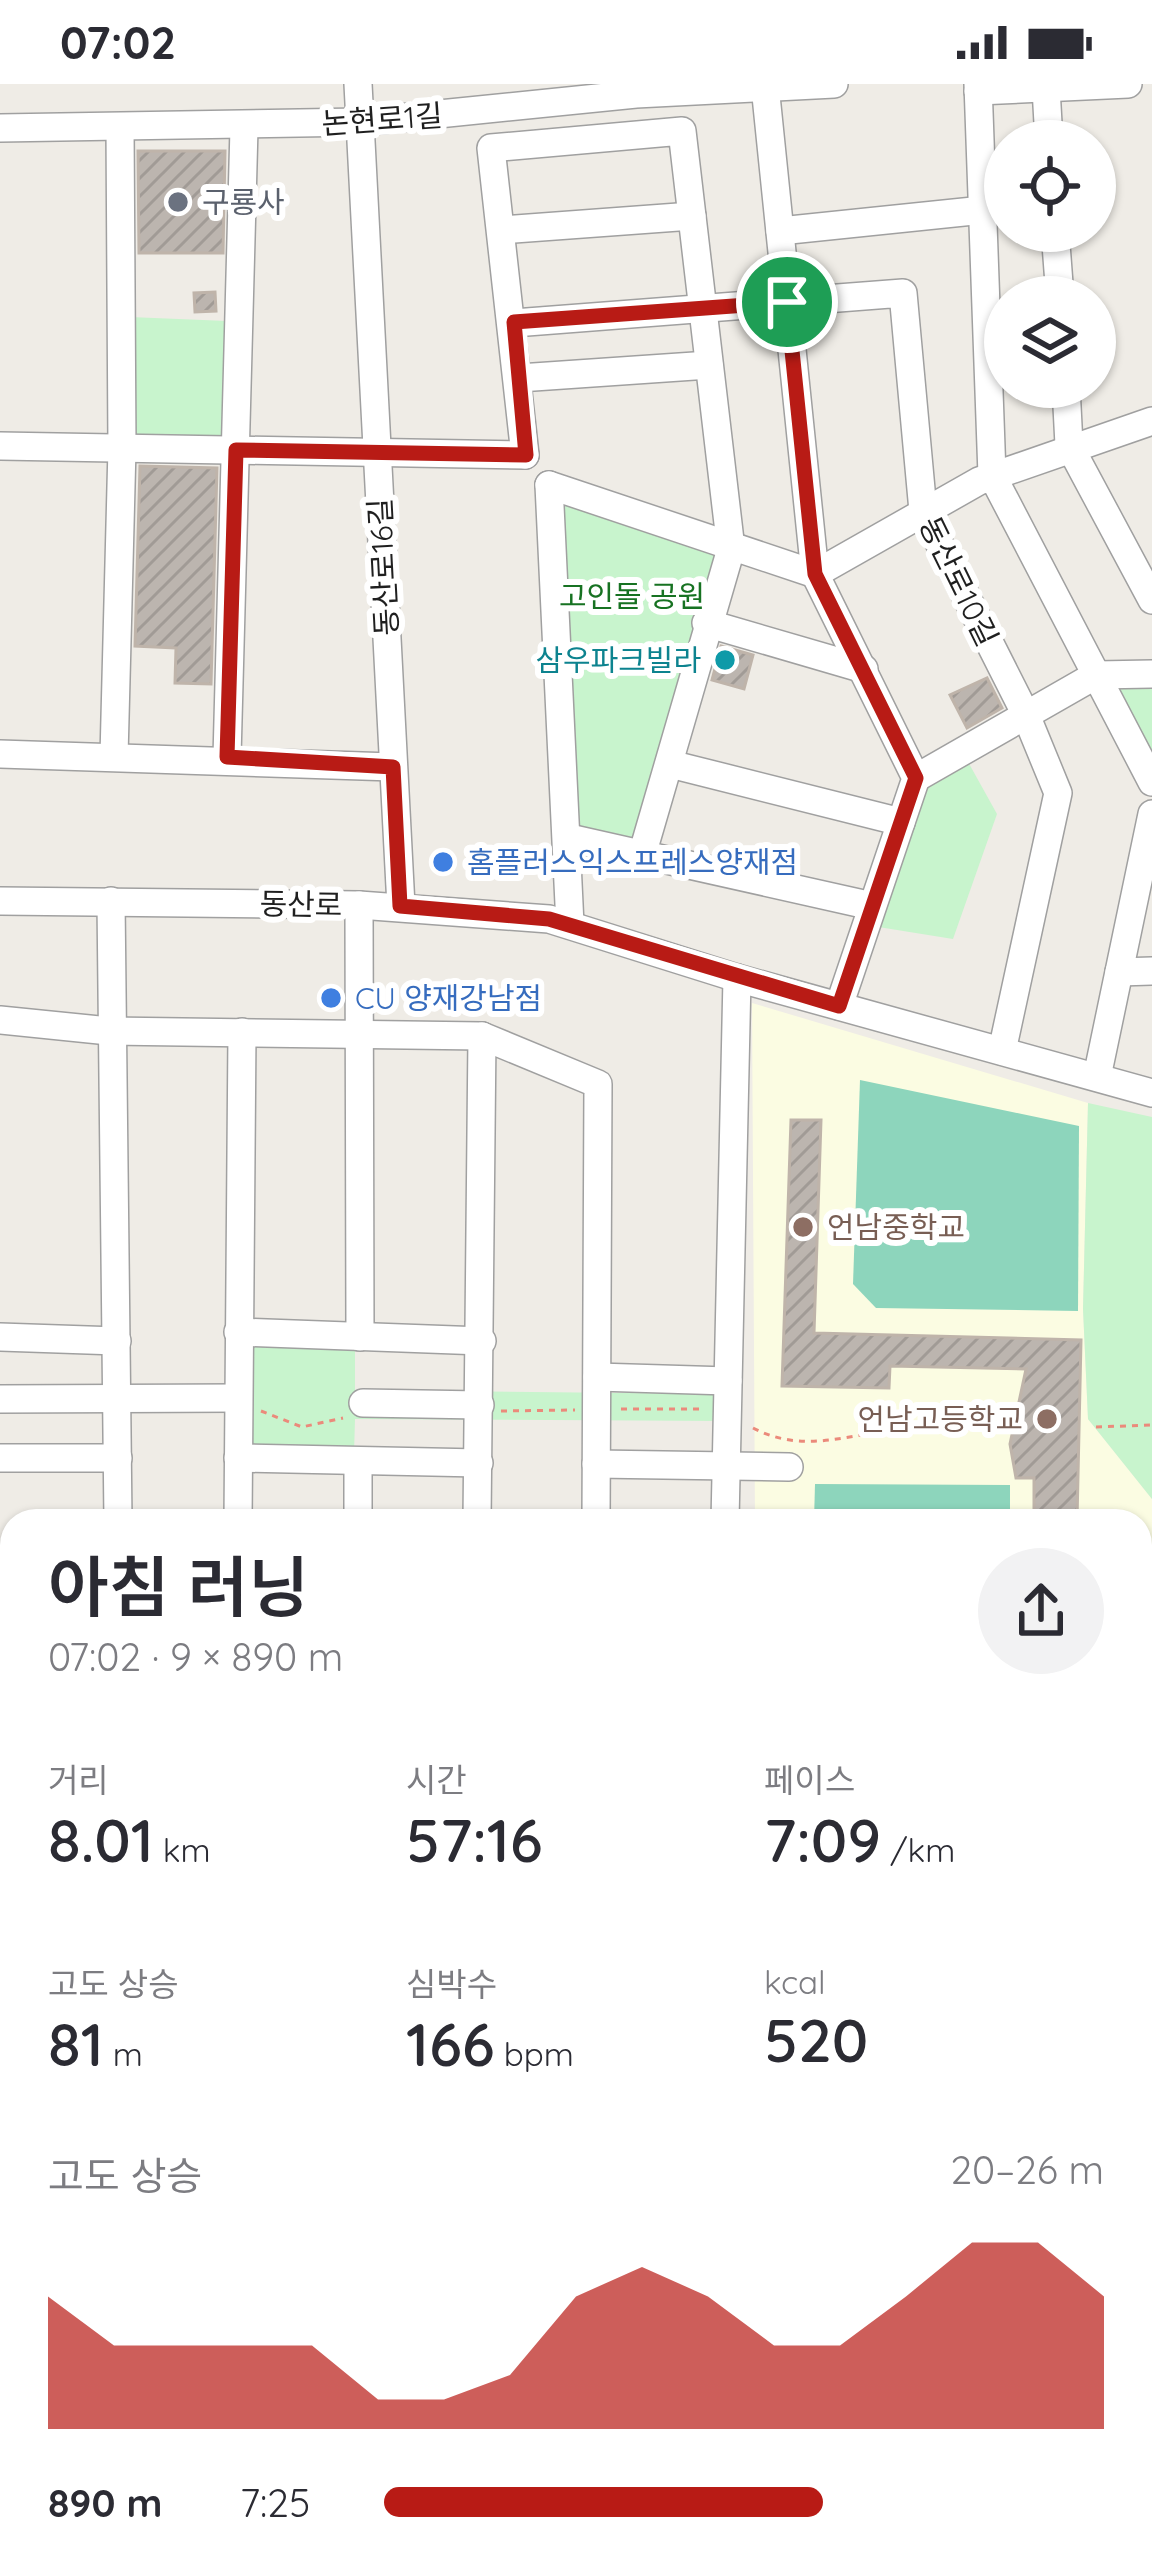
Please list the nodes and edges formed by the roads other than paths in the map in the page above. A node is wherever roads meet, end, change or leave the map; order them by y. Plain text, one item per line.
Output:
1 (358, 84) edge
2 (834, 84) edge
3 (1128, 84) edge
4 (765, 86) edge
5 (978, 88) edge
6 (1046, 88) junction
7 (1048, 120) edge
8 (360, 122) junction
9 (120, 127) junction
10 (0, 128) edge
11 (244, 128) junction
12 (983, 210) junction
13 (692, 216) junction
14 (502, 230) junction
15 (780, 231) junction
16 (787, 302) junction
17 (703, 308) junction
18 (514, 322) junction
19 (709, 365) junction
20 (519, 378) junction
21 (1067, 408) edge
22 (1152, 421) edge
23 (1070, 445) junction
24 (0, 446) edge
25 (122, 448) junction
26 (236, 450) junction
27 (376, 453) junction
28 (526, 455) junction
29 (992, 475) junction
30 (549, 485) junction
31 (923, 511) junction
32 (730, 549) junction
33 (815, 574) junction
34 (1152, 600) edge
35 (706, 623) junction
36 (864, 669) junction
37 (1152, 674) edge
38 (1096, 675) junction
39 (1026, 715) junction
40 (0, 754) edge
41 (114, 756) junction
42 (227, 757) junction
43 (670, 764) junction
44 (393, 767) junction
45 (916, 778) junction
46 (1152, 782) edge
47 (1152, 814) edge
48 (901, 822) junction
49 (569, 838) junction
50 (642, 855) junction
51 (1147, 862) edge
52 (0, 901) edge
53 (111, 902) junction
54 (358, 905) junction
55 (400, 906) junction
56 (872, 906) junction
57 (570, 925) junction
58 (1152, 971) edge
59 (1119, 972) junction
60 (737, 978) junction
61 (839, 1006) junction
62 (0, 1020) edge
63 (109, 1031) junction
64 (242, 1032) junction
65 (363, 1034) junction
66 (482, 1036) junction
67 (1002, 1051) junction
68 (1097, 1078) junction
69 (1152, 1093) edge
70 (238, 1332) junction
71 (361, 1336) junction
72 (0, 1337) edge
73 (117, 1340) junction
74 (482, 1341) junction
75 (597, 1377) junction
76 (728, 1381) junction
77 (117, 1396) junction
78 (238, 1398) junction
79 (0, 1399) edge
80 (363, 1403) dead end
81 (480, 1405) junction
82 (118, 1457) junction
83 (0, 1458) edge
84 (238, 1458) junction
85 (358, 1463) junction
86 (478, 1463) junction
87 (596, 1464) junction
88 (726, 1464) junction
89 (789, 1467) dead end
90 (118, 1509) edge
91 (238, 1509) edge
92 (358, 1509) edge
93 (477, 1509) edge
94 (596, 1509) edge
95 (725, 1509) edge

1 - 8 street, 동산로16길
2 - 4 street, 논현로1길
3 - 6 street
4 - 8 street, 논현로1길
4 - 15 street
5 - 6 street
5 - 12 street
6 - 7 street
8 - 11 street, 논현로1길
8 - 27 street, 동산로16길
9 - 10 street, 논현로1길
9 - 11 street, 논현로1길
9 - 25 street
11 - 26 street
12 - 15 street
12 - 29 street
13 - 14 street
13 - 14 street
13 - 17 street
14 - 18 street
15 - 16 street
16 - 17 street, 동산로10길
16 - 31 street, 동산로10길
16 - 33 street
17 - 18 street, 동산로10길
17 - 19 street
18 - 20 street
19 - 20 street
19 - 32 street
20 - 28 street
21 - 23 street
22 - 23 street
23 - 29 street
23 - 34 street
24 - 25 street
25 - 26 street
25 - 41 street
26 - 27 street
26 - 42 street
27 - 28 street
27 - 44 street, 동산로16길
28 - 30 street
29 - 31 street
29 - 38 street
30 - 32 street
30 - 49 street
31 - 33 street
31 - 39 street, 동산로10길
32 - 33 street
32 - 35 street
33 - 36 street
35 - 36 street
35 - 43 street
36 - 45 street
37 - 38 street
38 - 39 street
38 - 46 street
39 - 45 street
39 - 67 street, 동산로10길
40 - 41 street
41 - 42 street
42 - 44 street
43 - 48 street
43 - 50 street
44 - 55 street, 동산로16길
45 - 48 street
47 - 51 street
48 - 56 street
49 - 50 street
49 - 57 street
50 - 56 street
51 - 59 street
52 - 53 street, 동산로
53 - 54 street, 동산로
53 - 63 street
54 - 55 street, 동산로
54 - 65 street
55 - 57 street, 동산로
56 - 61 street
57 - 60 street, 동산로
58 - 59 street
59 - 68 street
60 - 61 street, 동산로
60 - 76 street
61 - 67 street, 동산로
62 - 63 street
63 - 64 street
63 - 73 street
64 - 65 street
64 - 70 street
65 - 66 street
65 - 71 street
66 - 74 street
66 - 75 street
67 - 68 street, 동산로
68 - 69 street, 동산로
70 - 71 street
70 - 78 street
71 - 74 street
72 - 73 street
73 - 77 street
74 - 81 street
75 - 76 street
75 - 87 street
76 - 88 street
77 - 78 street
77 - 79 street
77 - 82 street
78 - 84 street
80 - 81 street
81 - 86 street
82 - 83 street
82 - 90 street
84 - 85 street
84 - 91 street
85 - 86 street
85 - 92 street
86 - 93 street
87 - 88 street
87 - 94 street
88 - 89 street
88 - 95 street

